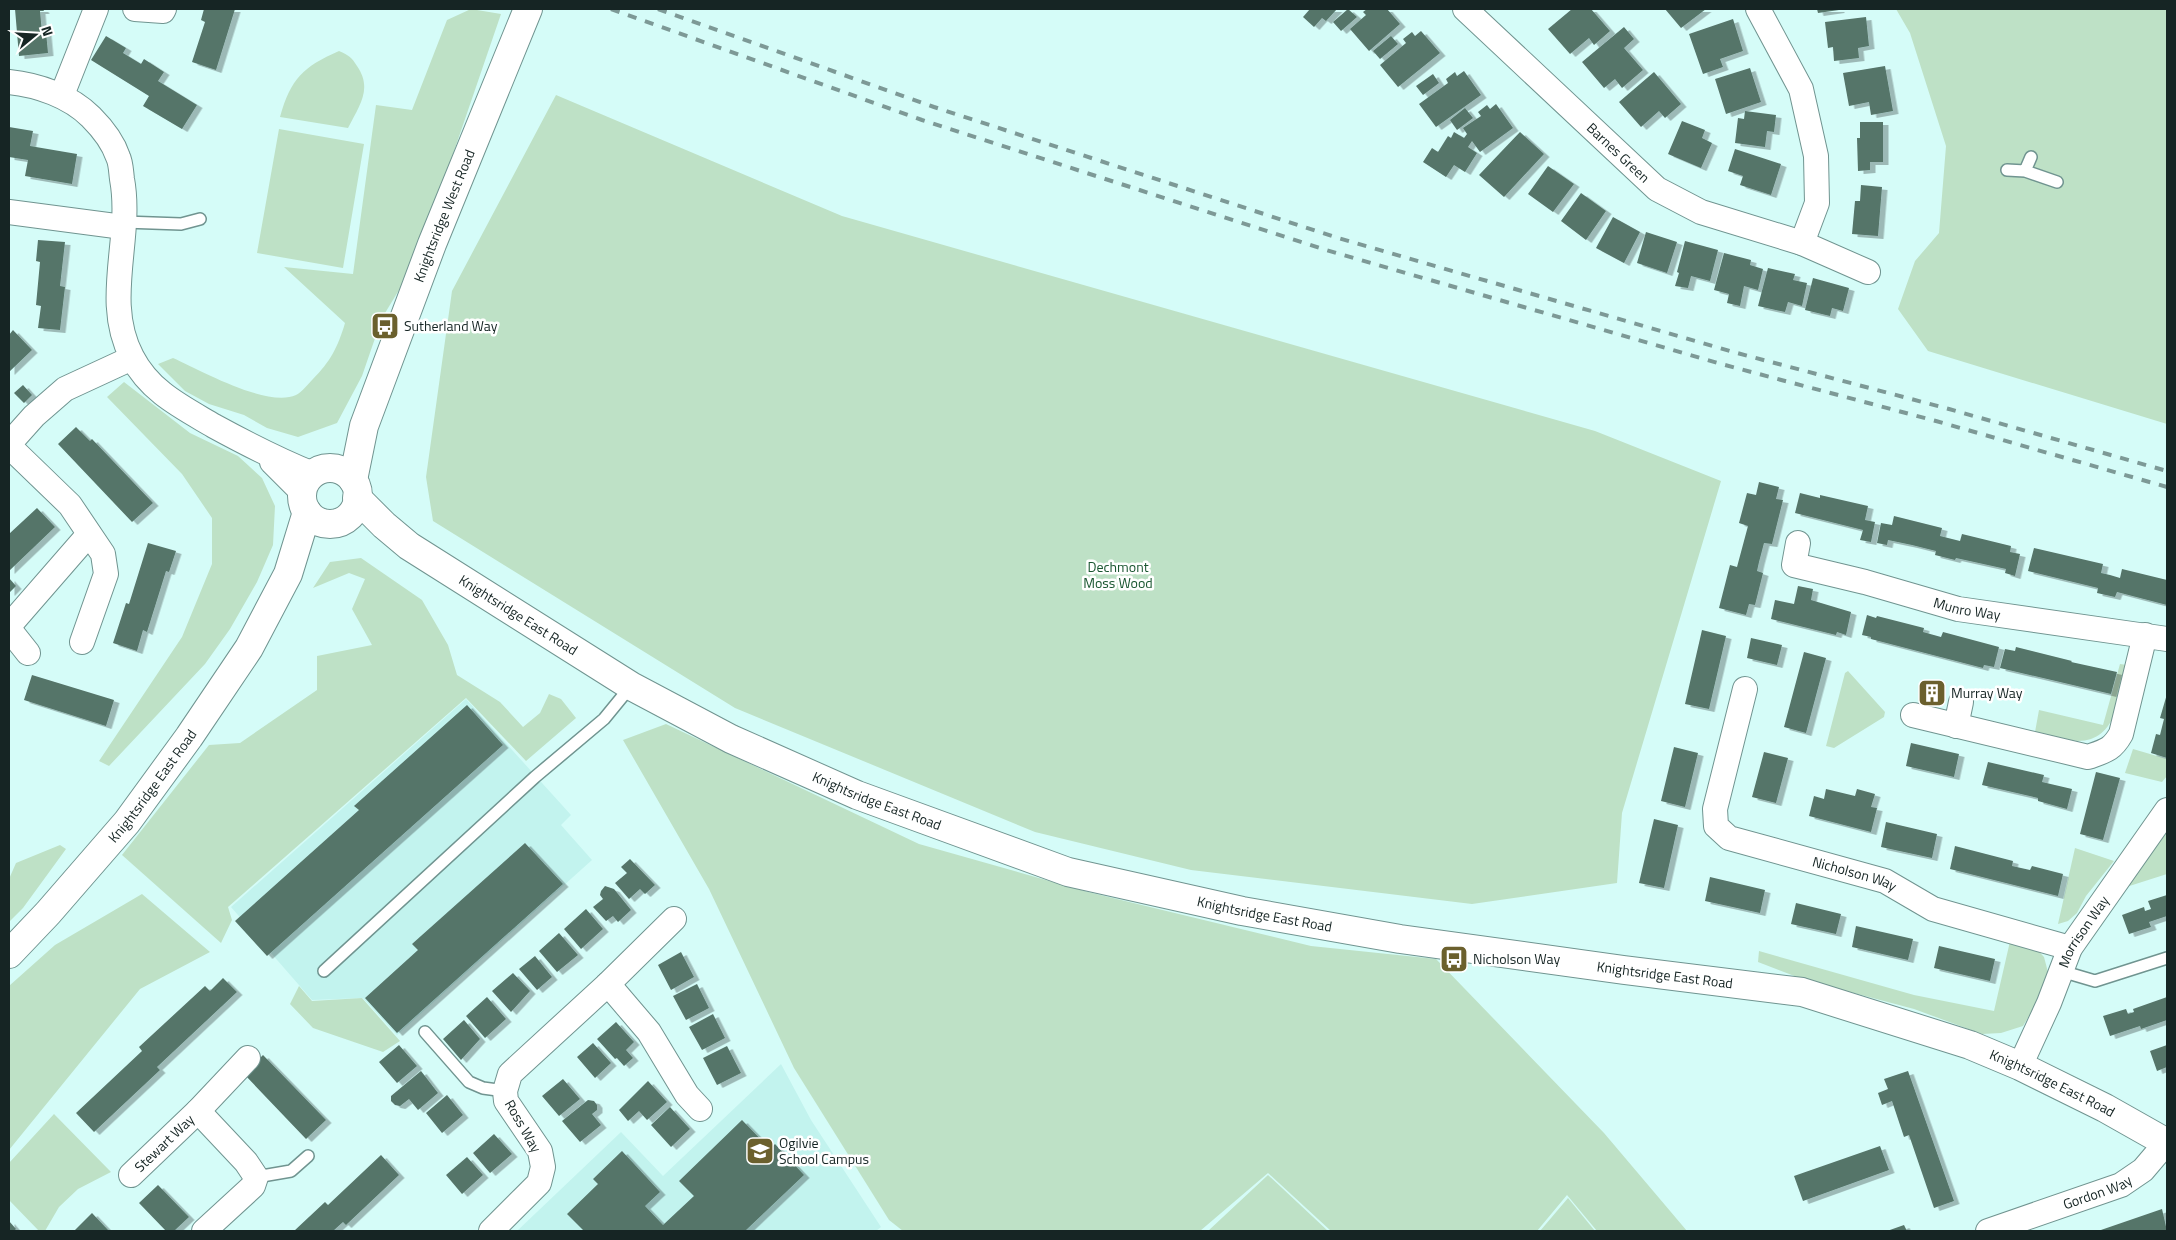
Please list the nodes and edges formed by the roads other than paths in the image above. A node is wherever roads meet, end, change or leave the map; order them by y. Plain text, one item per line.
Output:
1 (96, 9) edge
2 (135, 9) edge
3 (164, 9) edge
4 (528, 9) edge
5 (1465, 9) edge
6 (1758, 9) edge
7 (9, 82) edge
8 (62, 95) junction
9 (2031, 157) dead end
10 (2007, 170) dead end
11 (2025, 172) junction
12 (2057, 182) dead end
13 (9, 212) edge
14 (200, 219) dead end
15 (123, 224) junction
16 (1802, 243) junction
17 (1868, 272) dead end
18 (132, 358) junction
19 (9, 445) edge
20 (329, 496) junction
21 (89, 534) junction
22 (1798, 543) dead end
23 (9, 628) edge
24 (2156, 637) edge
25 (82, 642) dead end
26 (28, 653) dead end
27 (631, 686) junction
28 (1745, 689) dead end
29 (1960, 702) dead end
30 (1912, 715) dead end
31 (1956, 726) junction
32 (2167, 810) edge
33 (674, 919) dead end
34 (2070, 948) junction
35 (9, 954) edge
36 (2167, 958) edge
37 (2061, 971) junction
38 (324, 972) dead end
39 (608, 984) junction
40 (425, 1032) dead end
41 (248, 1058) dead end
42 (2020, 1066) junction
43 (505, 1091) junction
44 (700, 1110) dead end
45 (198, 1111) junction
46 (2167, 1143) edge
47 (308, 1156) dead end
48 (130, 1175) dead end
49 (256, 1177) junction
50 (2017, 1226) edge
51 (204, 1231) edge
52 (491, 1231) edge
53 (1988, 1231) edge

1 - 8 street
2 - 3 street
4 - 20 street, Knightsridge West Road
5 - 16 street, Barnes Green
6 - 16 street
7 - 8 street
8 - 15 street
9 - 11 lane
10 - 11 lane
11 - 12 lane
13 - 15 street
14 - 15 lane
15 - 18 street
16 - 17 street, Barnes Green
18 - 19 street
18 - 20 street
19 - 21 street
20 - 27 street, Knightsridge East Road
20 - 35 street, Knightsridge East Road
21 - 23 street
21 - 25 street
22 - 24 street, Munro Way
23 - 26 street
24 - 31 street
27 - 38 lane
27 - 42 street, Knightsridge East Road
28 - 34 street, Nicholson Way
29 - 31 street
30 - 31 street
32 - 34 street, Morrison Way
33 - 39 street, Ross Way
34 - 37 street, Morrison Way
36 - 37 lane
37 - 42 street, Morrison Way
39 - 43 street, Ross Way
39 - 44 street
40 - 43 lane
41 - 45 street, Stewart Way
42 - 46 street, Knightsridge East Road
43 - 52 street, Ross Way
45 - 48 street, Stewart Way
45 - 49 street, Stewart Way
46 - 50 street, Gordon Way
47 - 49 lane
49 - 51 street
50 - 53 street, Gordon Way

